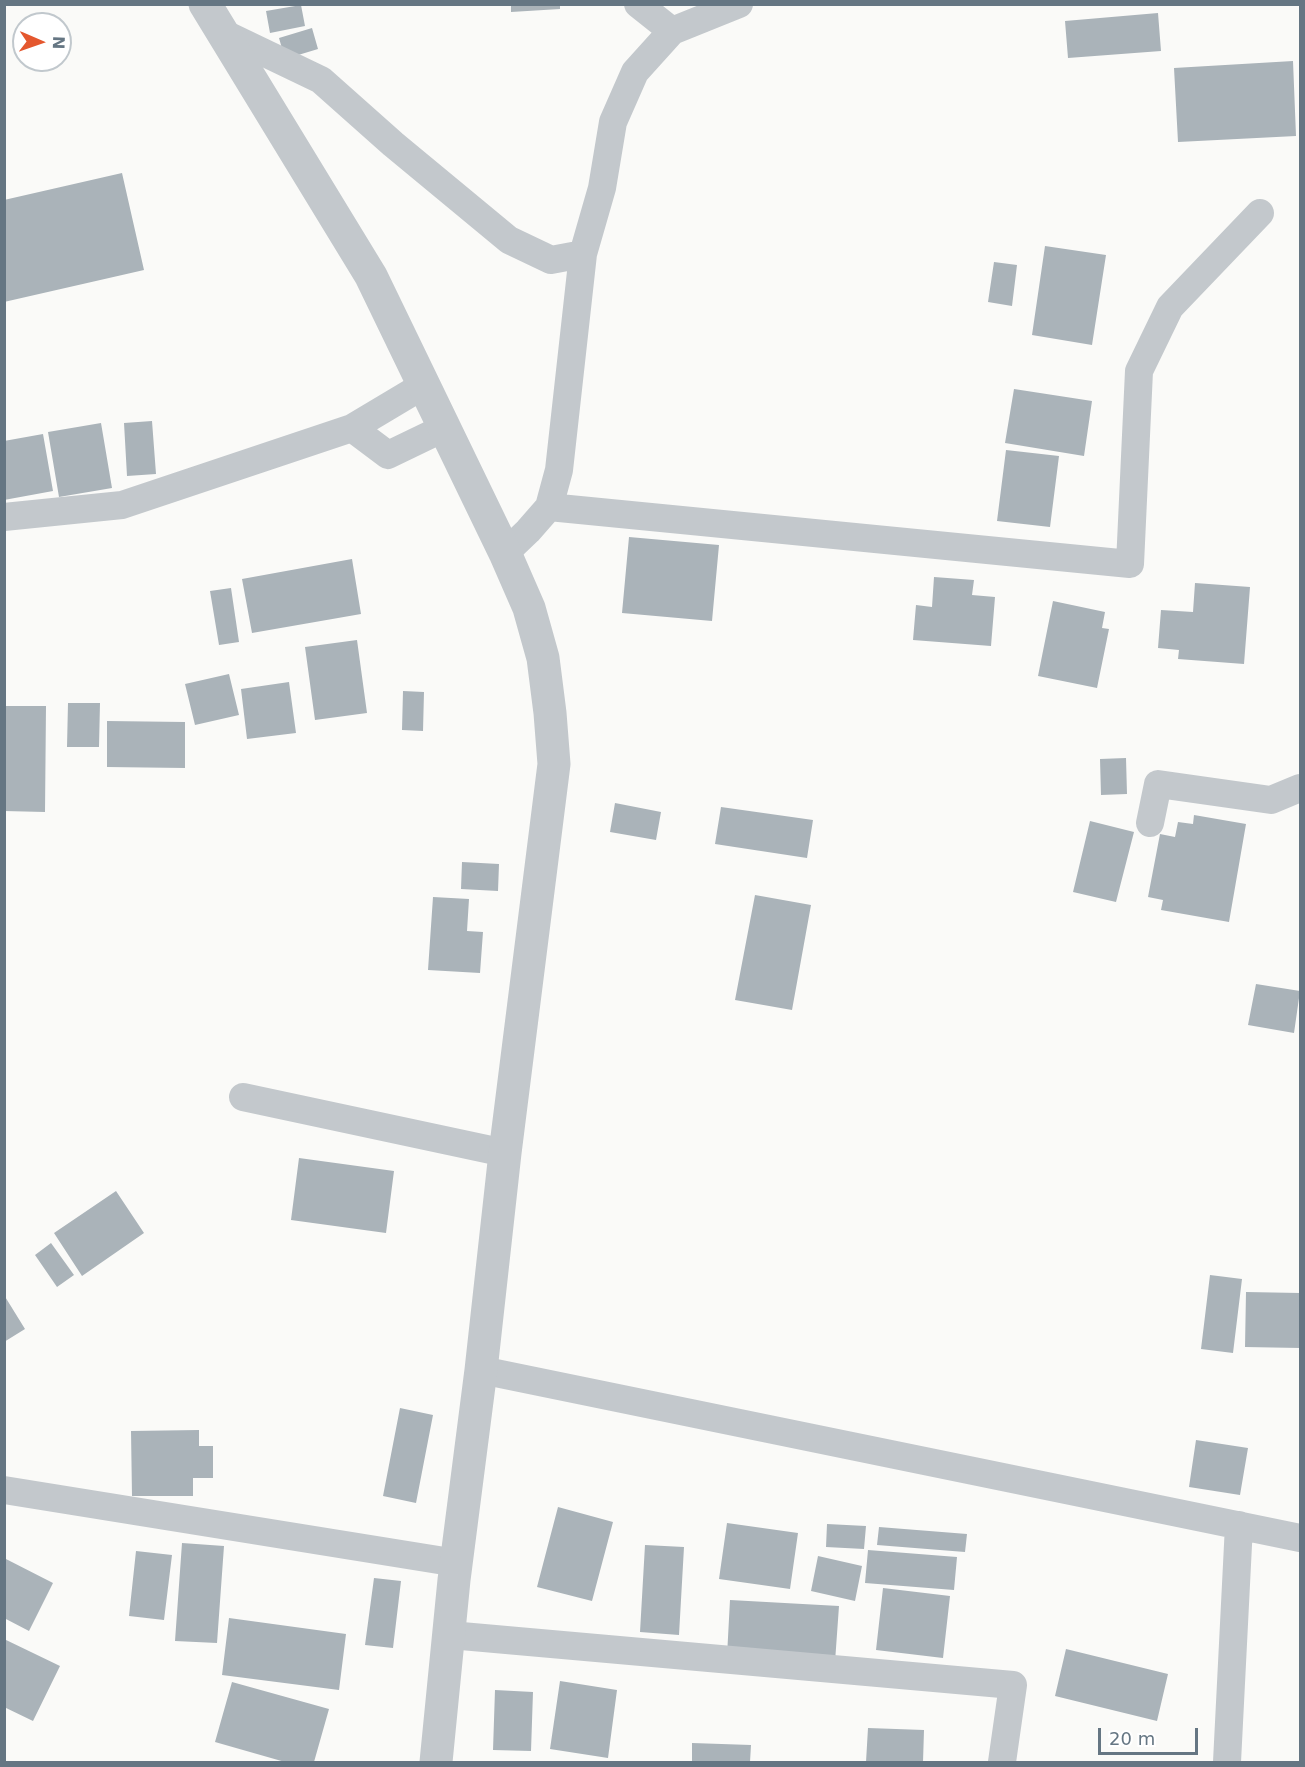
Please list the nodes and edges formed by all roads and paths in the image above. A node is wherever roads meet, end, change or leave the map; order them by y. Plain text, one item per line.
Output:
1 (638, 4) edge
2 (739, 4) edge
3 (213, 18) edge
4 (672, 31) junction
5 (1260, 213) dead end
6 (584, 254) junction
7 (424, 385) junction
8 (352, 428) junction
9 (444, 428) junction
10 (549, 507) junction
11 (4, 517) edge
12 (505, 553) junction
13 (1300, 788) edge
14 (1150, 823) dead end
15 (243, 1097) dead end
16 (504, 1153) junction
17 (482, 1370) junction
18 (4, 1490) edge
19 (1239, 1526) junction
20 (1300, 1538) edge
21 (456, 1563) junction
22 (450, 1635) junction
23 (436, 1762) edge
24 (1002, 1762) edge
25 (1227, 1762) edge

1 - 4 street
2 - 4 street
3 - 6 street
3 - 7 street
4 - 6 street
5 - 10 street
6 - 10 street
7 - 8 street
7 - 9 street
8 - 9 street
8 - 11 street
9 - 12 street
10 - 12 street
12 - 16 street
13 - 14 street
15 - 16 street
16 - 17 street
17 - 19 street
17 - 21 street
18 - 21 street
19 - 20 street
19 - 25 street
21 - 22 street
22 - 23 street
22 - 24 street

